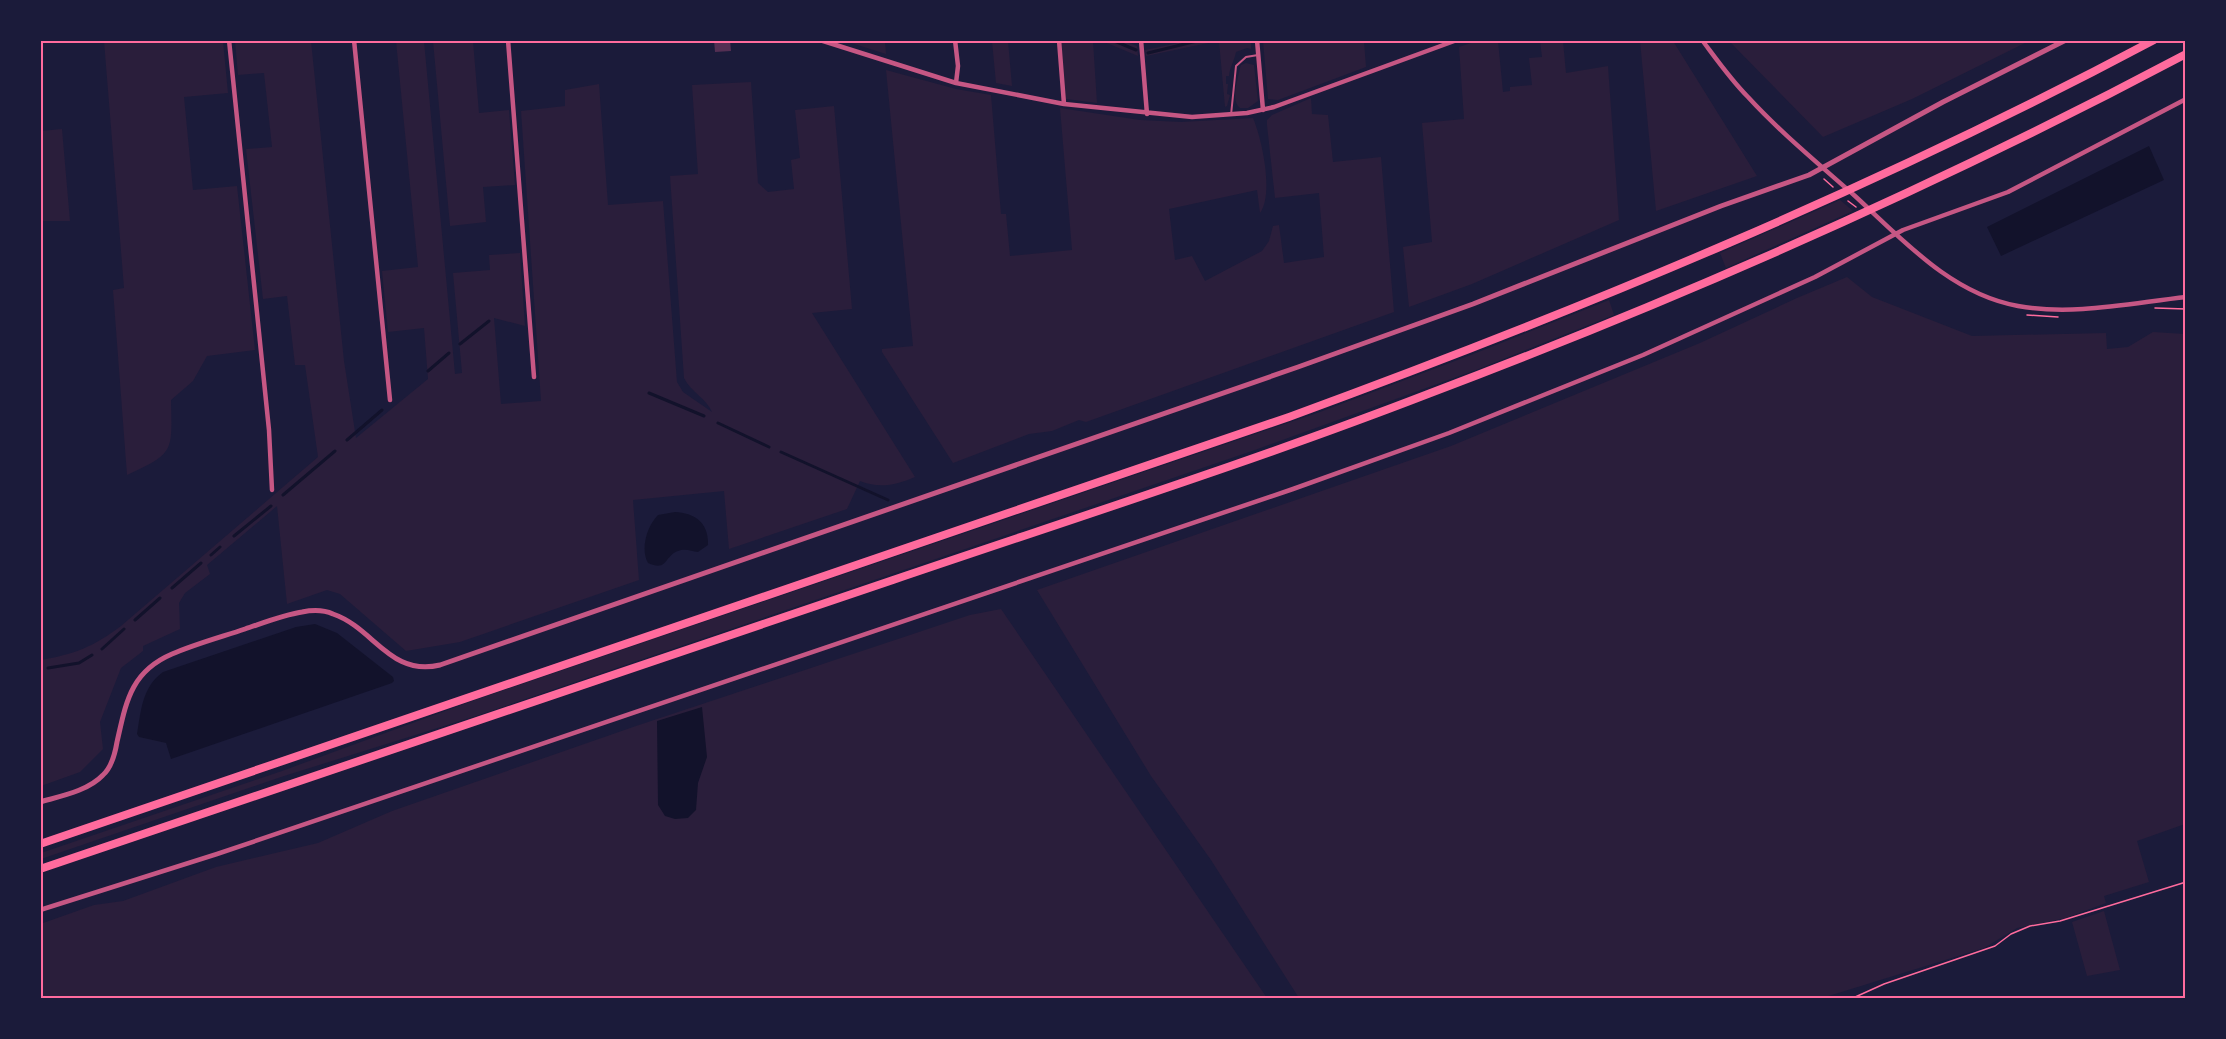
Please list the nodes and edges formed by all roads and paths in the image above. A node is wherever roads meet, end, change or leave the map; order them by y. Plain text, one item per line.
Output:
1 (229, 40) edge
2 (354, 40) edge
3 (508, 40) edge
4 (820, 40) edge
5 (955, 40) edge
6 (1059, 40) edge
7 (1141, 40) edge
8 (1257, 40) edge
9 (1457, 40) edge
10 (1702, 40) edge
11 (2066, 40) edge
12 (2154, 40) edge
13 (831, 42) edge
14 (1450, 42) edge
15 (2186, 54) edge
16 (1258, 55) junction
17 (956, 83) junction
18 (2186, 99) edge
19 (1064, 104) junction
20 (1263, 110) junction
21 (1147, 114) junction
22 (1231, 115) junction
23 (1822, 177) dead end
24 (1839, 192) dead end
25 (1847, 200) dead end
26 (1856, 207) dead end
27 (2186, 297) edge
28 (2149, 308) dead end
29 (2186, 309) edge
30 (2021, 314) dead end
31 (2065, 317) dead end
32 (534, 377) dead end
33 (390, 400) dead end
34 (272, 490) dead end
35 (40, 802) edge
36 (40, 844) edge
37 (40, 869) edge
38 (2186, 882) edge
39 (40, 910) edge
40 (1853, 999) edge

1 - 34 street
2 - 33 street
3 - 32 street
4 - 13 street
5 - 17 street
6 - 19 street
7 - 21 street
8 - 16 street
9 - 14 street
10 - 27 street
11 - 35 street
12 - 36 highway
13 - 17 street
14 - 20 street
15 - 37 highway
16 - 20 street
16 - 22 lane
17 - 19 street
18 - 39 street
19 - 21 street
20 - 22 street
21 - 22 street
23 - 24 path
25 - 26 path
28 - 29 path
30 - 31 path
38 - 40 path

